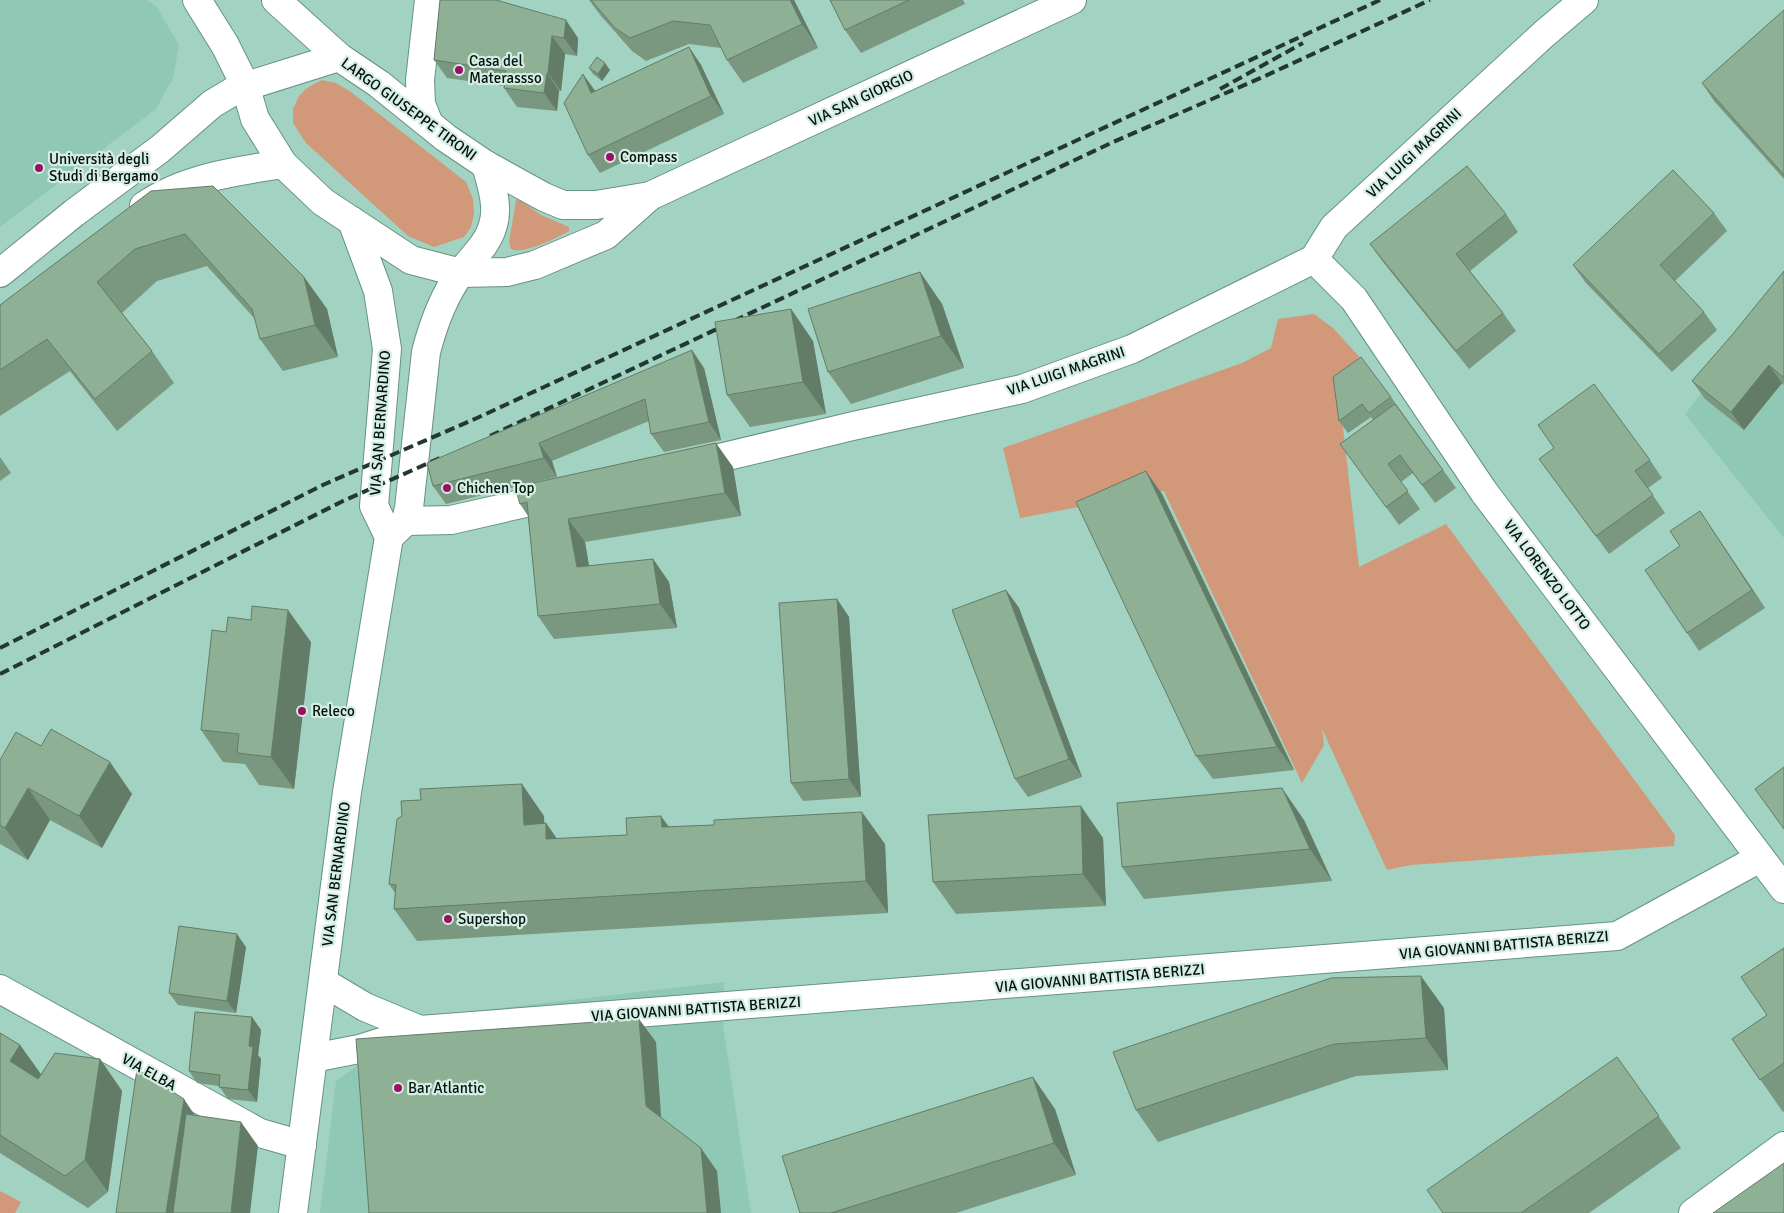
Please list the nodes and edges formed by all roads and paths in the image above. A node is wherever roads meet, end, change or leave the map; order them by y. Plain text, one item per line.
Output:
1 (197, 0) edge
2 (276, 0) edge
3 (430, 0) edge
4 (1072, 0) edge
5 (1584, 0) edge
6 (339, 56) junction
7 (245, 86) junction
8 (429, 124) junction
9 (283, 164) junction
10 (486, 165) junction
11 (650, 196) junction
12 (122, 221) edge
13 (352, 221) junction
14 (1314, 259) junction
15 (0, 273) edge
16 (461, 273) junction
17 (669, 470) edge
18 (584, 489) edge
19 (398, 529) junction
20 (1760, 858) junction
21 (1784, 889) edge
22 (323, 982) junction
23 (0, 990) edge
24 (420, 1030) junction
25 (313, 1058) junction
26 (302, 1145) junction
27 (1784, 1146) edge
28 (293, 1213) edge
29 (1693, 1213) edge

1 - 7 street
2 - 6 street
3 - 8 street
4 - 11 street, VIA SAN GIORGIO
5 - 14 street, VIA LUIGI MAGRINI
6 - 7 street, LARGO GIUSEPPE TIRONI
6 - 8 street, LARGO GIUSEPPE TIRONI
7 - 9 street
7 - 15 street, LARGO GIUSEPPE TIRONI
8 - 10 street, LARGO GIUSEPPE TIRONI
9 - 12 street
9 - 13 street
10 - 11 street, VIA SAN GIORGIO
10 - 16 street, LARGO GIUSEPPE TIRONI
11 - 16 street, VIA SAN GIORGIO
13 - 16 street
13 - 19 street, VIA SAN BERNARDINO
14 - 17 street, VIA LUIGI MAGRINI
14 - 20 street, VIA LORENZO LOTTO
16 - 19 street, VIA SAN BERNARDINO
18 - 19 street
19 - 22 street, VIA SAN BERNARDINO
20 - 21 street, VIA LORENZO LOTTO
20 - 24 street, VIA GIOVANNI BATTISTA BERIZZI
22 - 24 street, VIA GIOVANNI BATTISTA BERIZZI
22 - 25 street, VIA SAN BERNARDINO
23 - 26 street, VIA ELBA
24 - 25 street, VIA GIOVANNI BATTISTA BERIZZI
25 - 26 street, VIA SAN BERNARDINO
26 - 28 street, VIA SAN BERNARDINO
27 - 29 street

